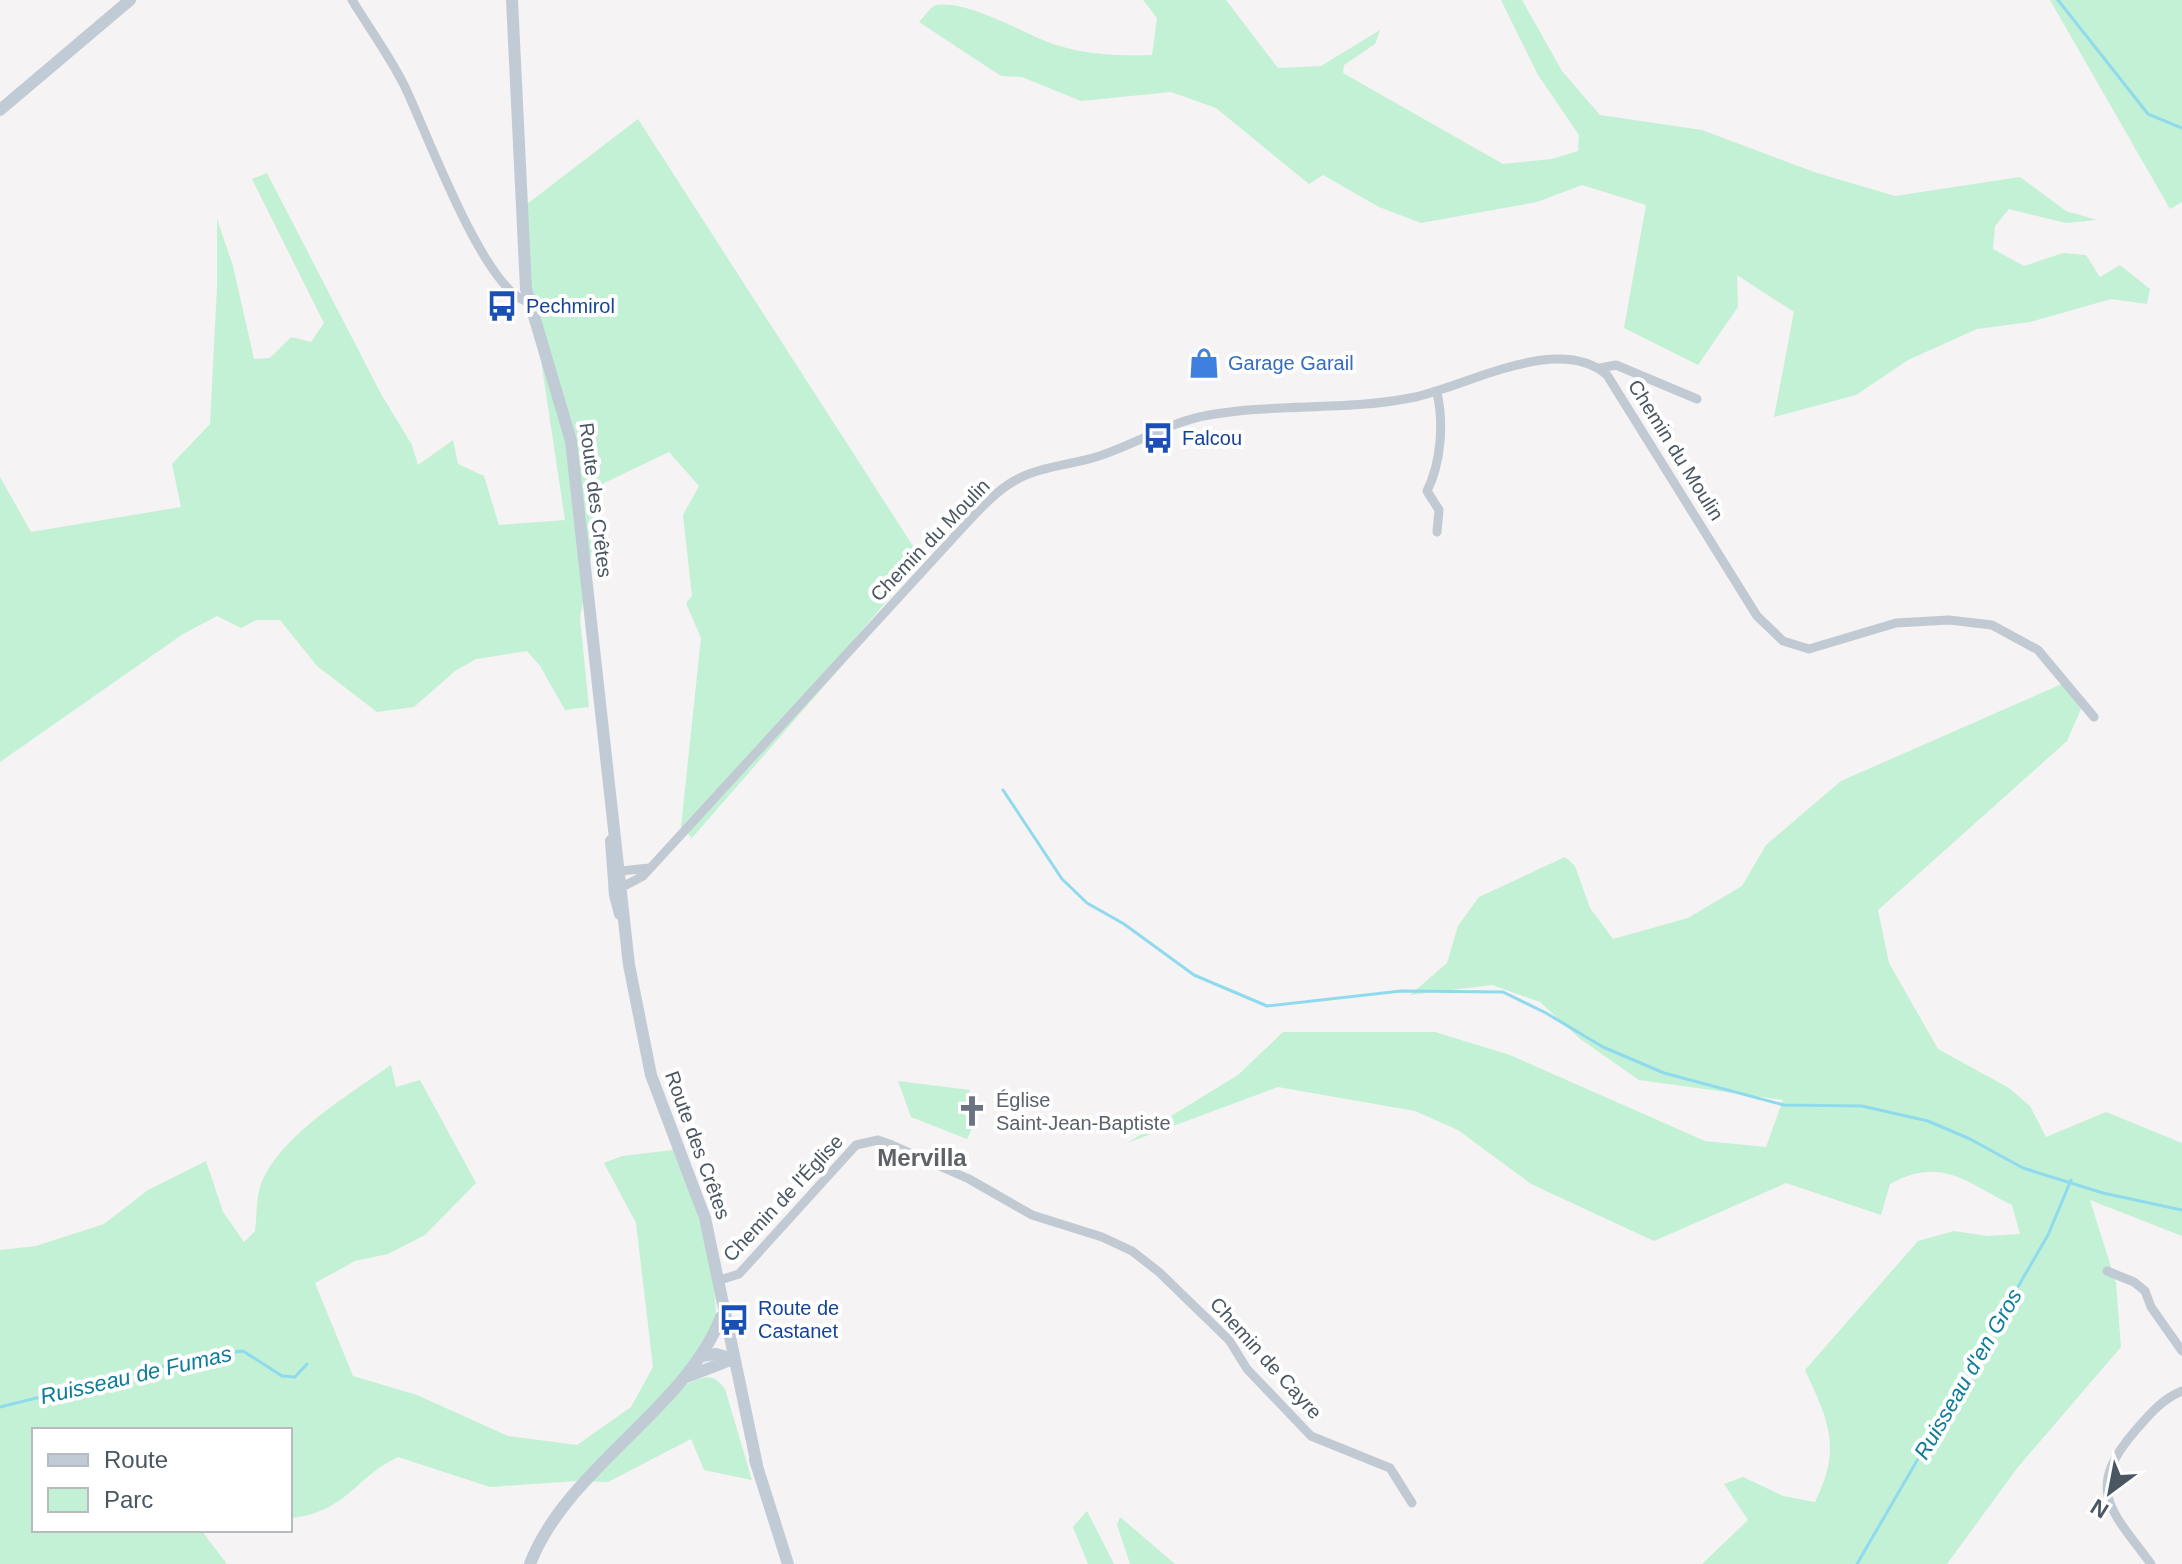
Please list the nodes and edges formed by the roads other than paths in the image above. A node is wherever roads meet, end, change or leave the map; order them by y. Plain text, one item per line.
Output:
1 (130, 0) edge
2 (352, 0) edge
3 (512, 0) edge
4 (0, 110) edge
5 (528, 302) junction
6 (1600, 368) junction
7 (1437, 393) junction
8 (1697, 399) dead end
9 (1437, 532) dead end
10 (2094, 717) dead end
11 (619, 878) junction
12 (872, 1140) joint
13 (2107, 1271) dead end
14 (720, 1280) junction
15 (721, 1317) junction
16 (2182, 1351) edge
17 (701, 1356) junction
18 (729, 1359) junction
19 (706, 1369) junction
20 (678, 1382) junction
21 (731, 1383) junction
22 (2182, 1391) edge
23 (757, 1465) junction
24 (1412, 1503) dead end
25 (530, 1564) edge
26 (788, 1564) edge
27 (2151, 1564) edge

1 - 4 street
2 - 5 street
3 - 5 street, Route des Crêtes
5 - 11 street, Route des Crêtes
6 - 7 street, Chemin du Moulin
6 - 8 street
6 - 10 street, Chemin du Moulin
7 - 9 street
7 - 11 street, Chemin du Moulin
11 - 14 street, Route des Crêtes
12 - 14 street, Chemin de l'Église
12 - 24 street, Chemin de Cayre
13 - 16 street
14 - 15 street, Route des Crêtes
14 - 18 street, Route des Crêtes
15 - 17 street
15 - 18 street, Route des Crêtes
17 - 18 street
17 - 20 street
18 - 19 street
18 - 21 street, Route des Crêtes
18 - 23 street, Route des Crêtes
19 - 20 street
19 - 21 street
20 - 25 street
21 - 23 street, Route des Crêtes
22 - 27 street
23 - 26 street, Route des Crêtes

